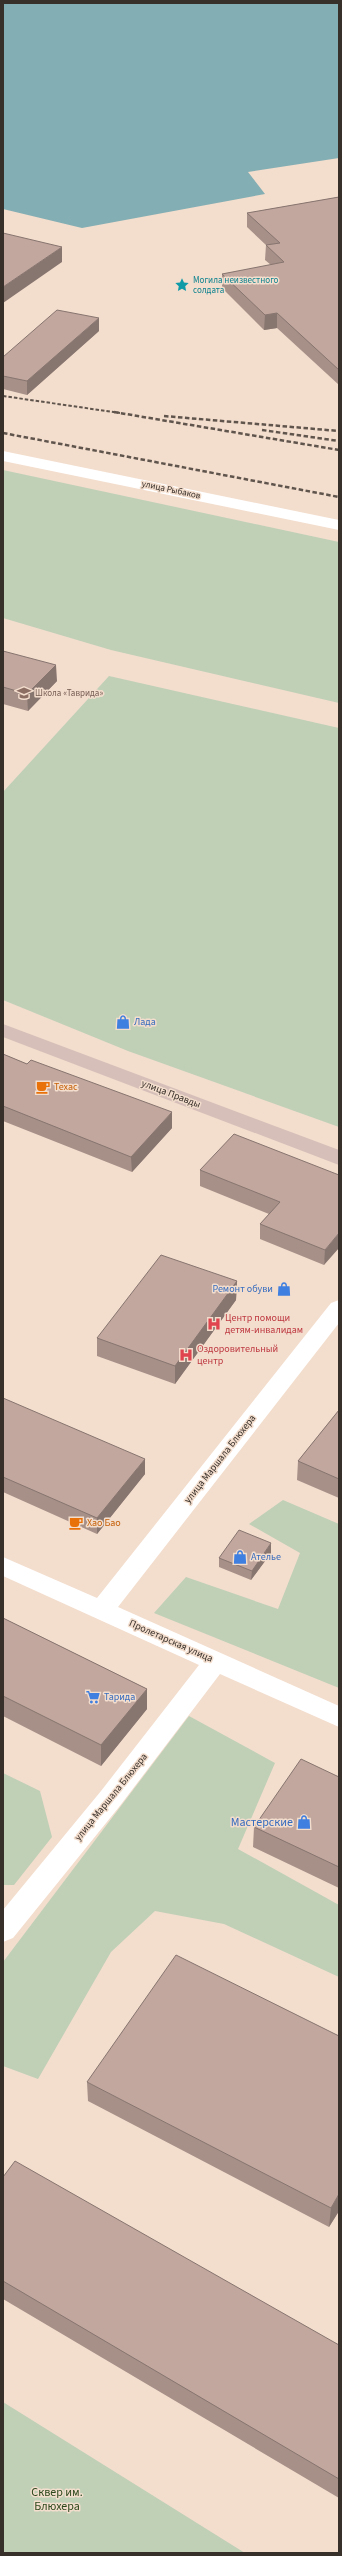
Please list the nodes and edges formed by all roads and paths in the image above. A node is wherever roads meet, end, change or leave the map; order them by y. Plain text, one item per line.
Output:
1 (3, 456) edge
2 (339, 525) edge
3 (3, 1030) edge
4 (339, 1158) edge
5 (339, 1308) edge
6 (3, 1566) edge
7 (102, 1609) junction
8 (216, 1661) junction
9 (339, 1717) edge
10 (5, 1923) edge

1 - 2 street, улица Рыбаков
3 - 4 main road, улица Правды
5 - 7 street, улица Маршала Блюхера
6 - 7 street, Пролетарская улица
7 - 8 street, Пролетарская улица
8 - 9 street, Пролетарская улица
8 - 10 street, улица Маршала Блюхера

